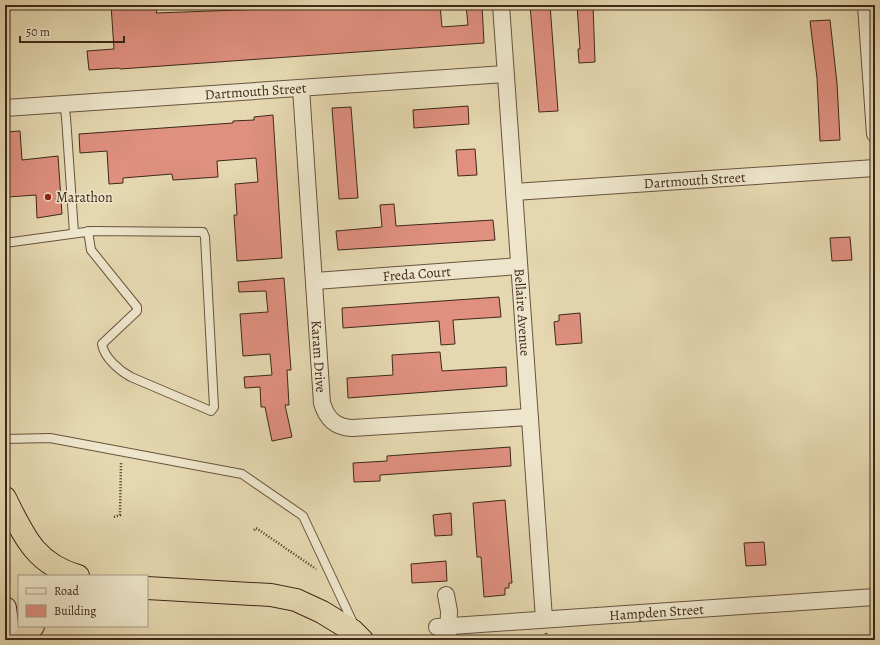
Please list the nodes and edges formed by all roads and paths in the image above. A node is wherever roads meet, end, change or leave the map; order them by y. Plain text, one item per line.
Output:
1 (501, 5) edge
2 (866, 5) edge
3 (506, 74) junction
4 (301, 88) junction
5 (64, 104) junction
6 (5, 108) edge
7 (875, 134) edge
8 (875, 168) edge
9 (514, 192) junction
10 (88, 231) junction
11 (74, 233) junction
12 (5, 243) edge
13 (519, 266) junction
14 (314, 281) junction
15 (530, 417) junction
16 (5, 440) edge
17 (121, 452) junction
18 (5, 498) edge
19 (114, 517) dead end
20 (254, 530) dead end
21 (75, 575) edge
22 (333, 580) junction
23 (148, 588) edge
24 (446, 595) dead end
25 (875, 597) edge
26 (5, 608) edge
27 (545, 626) junction
28 (32, 627) edge
29 (444, 631) edge
30 (361, 639) edge
31 (9, 640) edge
32 (22, 640) edge
33 (546, 640) edge

1 - 3 street, Bellaire Avenue
2 - 7 street
3 - 4 street, Dartmouth Street
3 - 9 street, Bellaire Avenue
4 - 5 street, Dartmouth Street
4 - 14 street, Karam Drive
5 - 6 street, Dartmouth Street
5 - 11 lane
8 - 9 street, Dartmouth Street
9 - 13 street, Bellaire Avenue
10 - 10 lane
10 - 11 lane
11 - 12 lane
13 - 14 street, Freda Court
13 - 15 street, Bellaire Avenue
14 - 15 street, Karam Drive
15 - 27 street, Bellaire Avenue
16 - 17 lane
17 - 19 path
17 - 22 lane
18 - 21 highway
20 - 22 path
22 - 30 lane
23 - 30 highway
24 - 29 street
25 - 27 street, Hampden Street
26 - 31 main road
27 - 29 street, Hampden Street
27 - 33 path
28 - 32 highway

